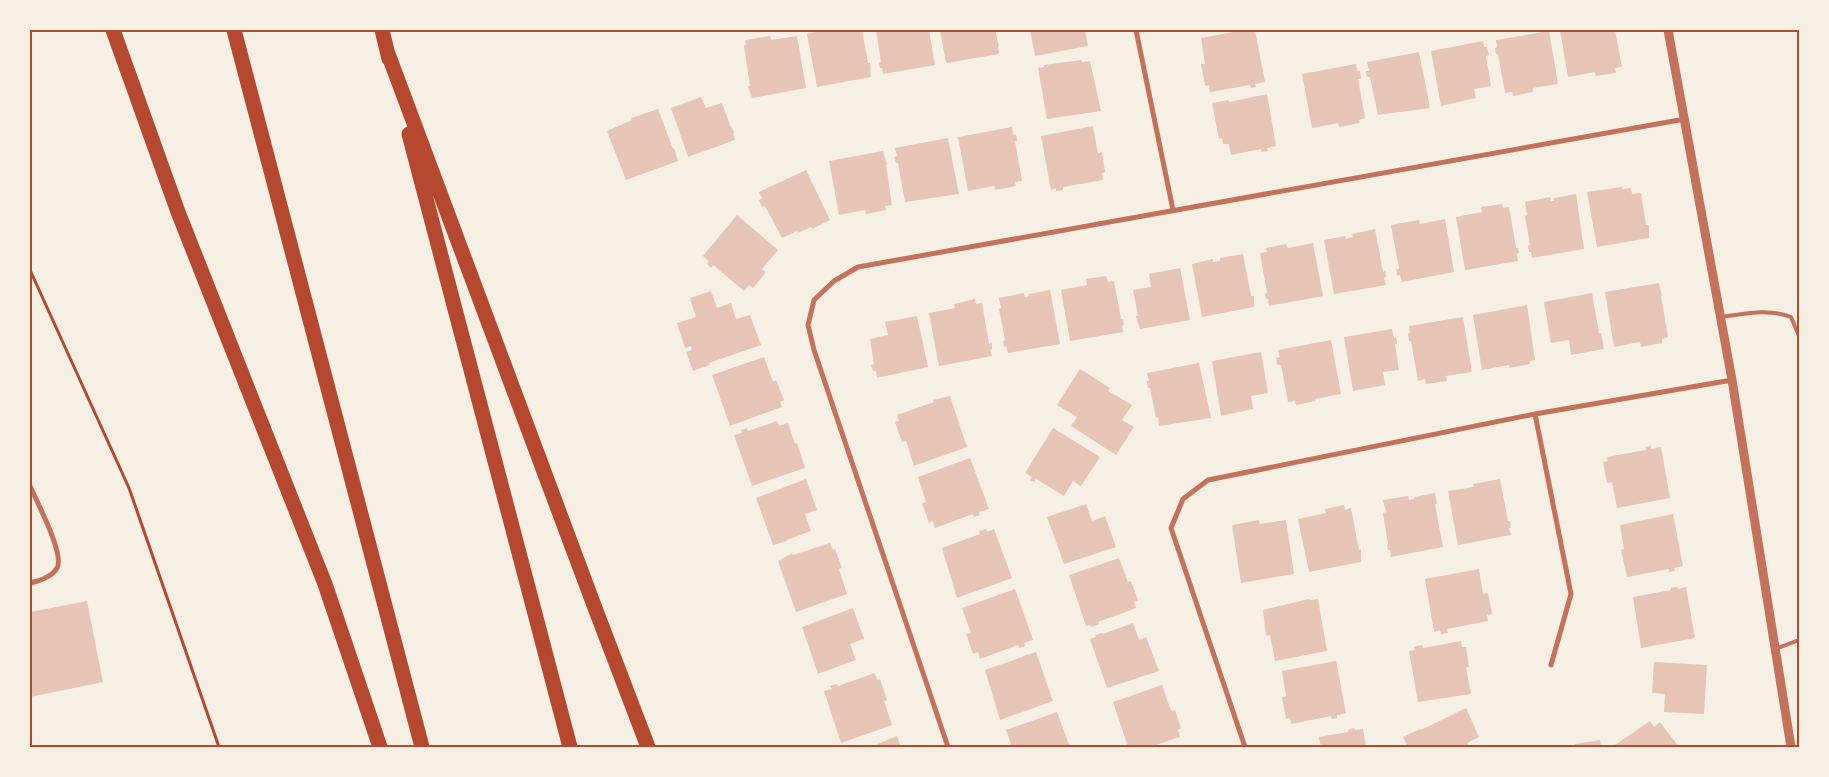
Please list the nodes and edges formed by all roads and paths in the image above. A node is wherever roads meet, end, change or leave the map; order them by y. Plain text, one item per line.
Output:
1 (113, 30) edge
2 (234, 30) edge
3 (382, 30) edge
4 (1136, 30) edge
5 (1668, 30) edge
6 (387, 51) junction
7 (1685, 119) junction
8 (1173, 210) junction
9 (30, 270) edge
10 (1721, 317) junction
11 (1799, 336) edge
12 (1732, 380) junction
13 (1535, 414) junction
14 (30, 486) edge
15 (30, 583) edge
16 (1799, 640) edge
17 (1775, 649) junction
18 (1551, 665) dead end
19 (219, 747) edge
20 (380, 747) edge
21 (422, 747) edge
22 (570, 747) edge
23 (648, 747) edge
24 (948, 747) edge
25 (1245, 747) edge
26 (1790, 747) edge

1 - 20 highway
2 - 21 highway
3 - 6 highway
4 - 8 street
5 - 7 street
6 - 22 highway
6 - 23 highway
7 - 8 street
7 - 10 street
8 - 24 street
9 - 19 path
10 - 11 lane
10 - 12 street
12 - 13 street
12 - 17 street
13 - 18 street
13 - 25 street
14 - 15 street
16 - 17 lane
17 - 26 street

